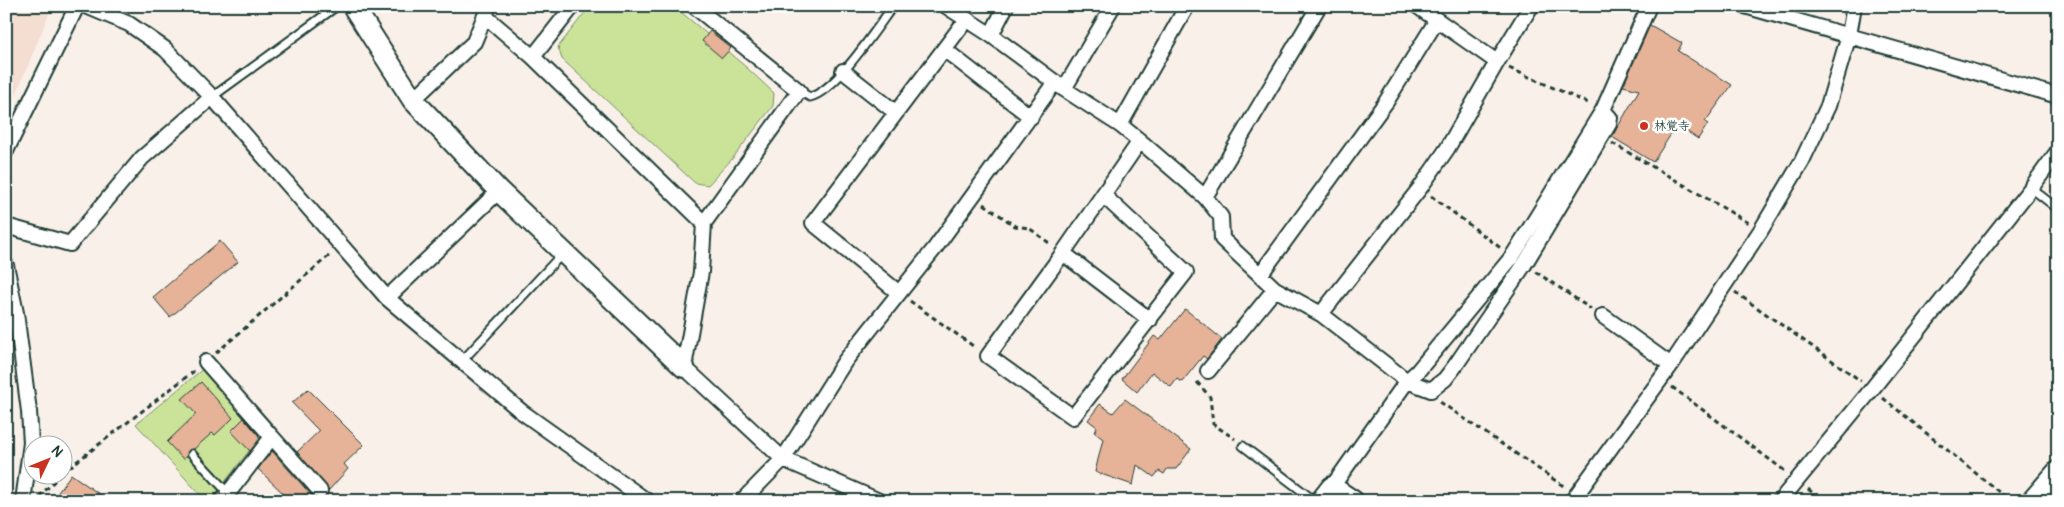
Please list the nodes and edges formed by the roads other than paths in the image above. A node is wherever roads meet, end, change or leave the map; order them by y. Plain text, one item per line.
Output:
1 (77, 6) edge
2 (86, 6) edge
3 (337, 6) edge
4 (353, 6) edge
5 (573, 6) edge
6 (694, 6) edge
7 (893, 6) edge
8 (946, 6) edge
9 (1006, 6) edge
10 (1113, 6) edge
11 (1187, 6) edge
12 (1319, 6) edge
13 (1417, 6) edge
14 (1531, 6) edge
15 (1649, 6) edge
16 (1745, 6) edge
17 (1854, 6) edge
18 (487, 11) edge
19 (966, 20) junction
20 (1437, 20) junction
21 (991, 35) junction
22 (1849, 35) junction
23 (945, 50) junction
24 (533, 58) junction
25 (1497, 62) junction
26 (843, 72) junction
27 (1060, 86) junction
28 (799, 91) junction
29 (2058, 96) edge
30 (212, 97) junction
31 (413, 100) junction
32 (1603, 110) junction
33 (895, 112) junction
34 (1031, 117) junction
35 (1120, 125) junction
36 (1140, 141) junction
37 (6, 151) edge
38 (2058, 151) edge
39 (2031, 188) junction
40 (499, 191) junction
41 (1103, 195) junction
42 (1205, 197) junction
43 (2058, 209) edge
44 (704, 223) junction
45 (6, 226) edge
46 (563, 252) junction
47 (1063, 253) junction
48 (6, 265) edge
49 (1260, 275) junction
50 (1275, 289) junction
51 (899, 293) junction
52 (387, 298) junction
53 (1321, 314) junction
54 (1603, 316) road end
55 (1150, 320) junction
56 (462, 361) junction
57 (206, 362) dead end
58 (1671, 365) junction
59 (684, 367) junction
60 (1208, 371) road end
61 (1407, 381) junction
62 (272, 437) junction
63 (1243, 446) road end
64 (192, 454) dead end
65 (783, 460) junction
66 (2058, 471) edge
67 (320, 490) dead end
68 (1327, 494) edge
69 (225, 497) edge
70 (1574, 498) edge
71 (22, 501) edge
72 (647, 501) edge
73 (742, 501) edge
74 (880, 501) edge
75 (1315, 501) edge
76 (1353, 501) edge
77 (1780, 501) edge
78 (2032, 501) edge

1 - 37 street
2 - 30 street
3 - 30 lane
4 - 31 street
5 - 24 street
6 - 28 street
7 - 26 lane
8 - 19 street
9 - 21 street
10 - 27 street
11 - 35 street
12 - 42 street
13 - 20 street
14 - 25 street
15 - 32 street
16 - 22 street
17 - 22 street
18 - 24 street
18 - 31 street
19 - 21 street
19 - 23 street
20 - 25 street
20 - 49 street
21 - 27 street
22 - 29 street
22 - 58 street
23 - 33 street
23 - 34 street
24 - 44 street
25 - 53 street
26 - 28 lane
26 - 33 street
27 - 34 street
27 - 35 street
28 - 44 street
30 - 45 street
30 - 52 street
31 - 40 street
32 - 61 street
32 - 61 street
33 - 51 street
34 - 51 street
35 - 36 street
36 - 41 street
36 - 42 street
38 - 39 street
39 - 43 lane
39 - 77 street
40 - 46 street
40 - 52 street
41 - 47 street
41 - 55 street
42 - 49 street
44 - 59 street
46 - 56 lane
46 - 59 street
47 - 55 street
47 - 55 street
48 - 71 street
49 - 50 street
50 - 53 street
50 - 60 street
51 - 65 street
52 - 56 street
53 - 61 street
54 - 58 street
56 - 72 street
57 - 62 street
58 - 70 street
59 - 65 street
61 - 68 street
62 - 67 street
62 - 69 street
63 - 75 lane
64 - 69 lane
65 - 73 street
65 - 74 street
66 - 78 street
68 - 76 street

